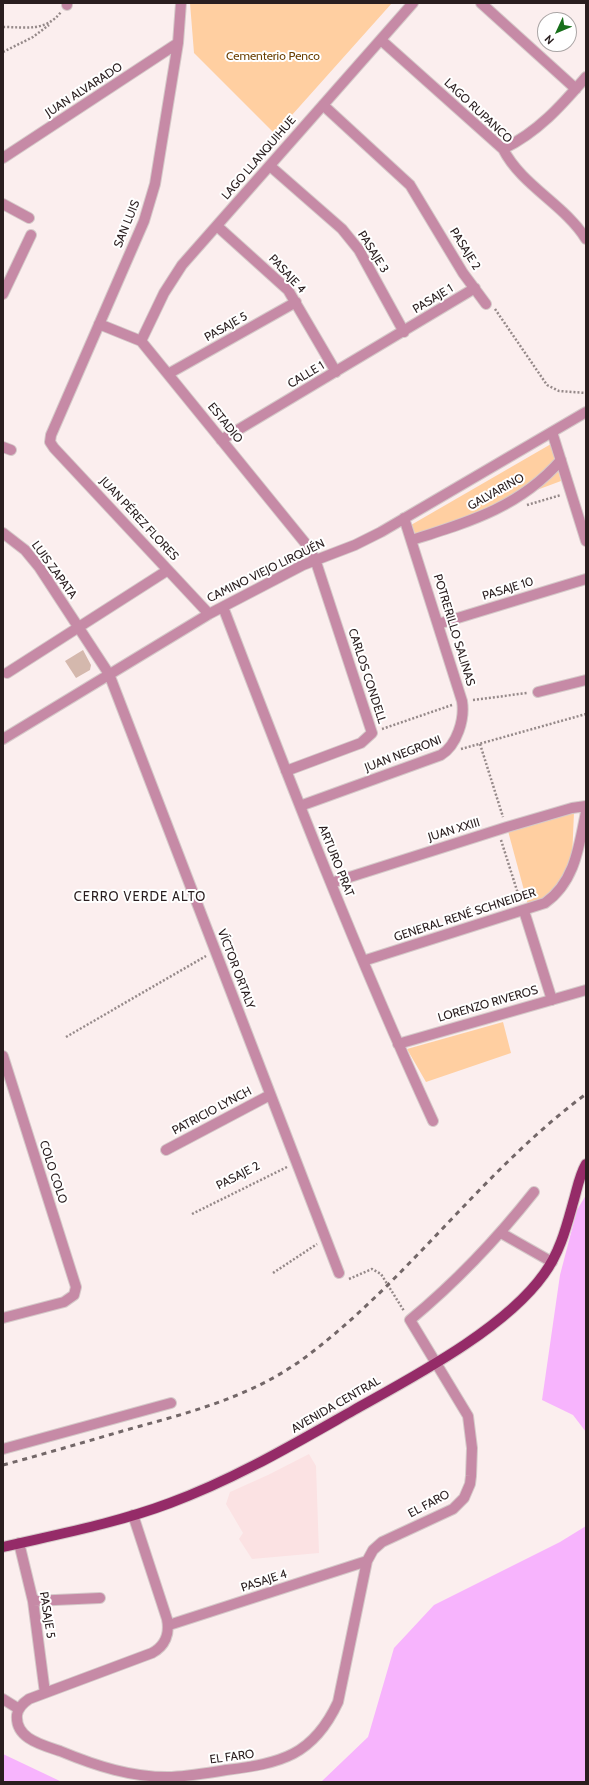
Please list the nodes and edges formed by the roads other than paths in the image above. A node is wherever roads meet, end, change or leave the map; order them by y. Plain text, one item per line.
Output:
1 (181, 3) edge
2 (413, 3) edge
3 (481, 3) edge
4 (381, 40) junction
5 (178, 43) junction
6 (586, 77) edge
7 (576, 89) junction
8 (323, 105) junction
9 (503, 149) junction
10 (3, 158) edge
11 (270, 166) junction
12 (3, 204) edge
13 (29, 218) dead end
14 (217, 226) junction
15 (30, 235) dead end
16 (586, 239) edge
17 (476, 288) junction
18 (3, 294) edge
19 (296, 302) junction
20 (486, 304) road end
21 (99, 324) junction
22 (404, 332) junction
23 (141, 341) junction
24 (336, 372) junction
25 (168, 374) junction
26 (586, 412) edge
27 (552, 432) junction
28 (222, 440) junction
29 (50, 442) joint
30 (561, 460) junction
31 (404, 518) junction
32 (3, 533) edge
33 (412, 540) junction
34 (586, 541) edge
35 (315, 559) junction
36 (168, 570) junction
37 (586, 578) edge
38 (223, 606) junction
39 (209, 614) junction
40 (438, 624) junction
41 (78, 627) junction
42 (7, 673) dead end
43 (109, 674) junction
44 (586, 680) edge
45 (538, 692) dead end
46 (3, 739) edge
47 (448, 749) joint
48 (286, 771) junction
49 (300, 806) junction
50 (586, 806) edge
51 (586, 812) edge
52 (331, 883) junction
53 (524, 912) junction
54 (363, 961) junction
55 (586, 990) edge
56 (552, 1000) junction
57 (398, 1044) junction
58 (3, 1057) edge
59 (270, 1095) junction
60 (433, 1121) dead end
61 (166, 1150) dead end
62 (586, 1164) edge
63 (534, 1192) dead end
64 (501, 1233) junction
65 (552, 1262) junction
66 (339, 1273) road end
67 (3, 1318) edge
68 (435, 1363) junction
69 (172, 1403) dead end
70 (3, 1449) edge
71 (133, 1515) junction
72 (19, 1543) junction
73 (3, 1547) edge
74 (367, 1561) junction
75 (100, 1598) dead end
76 (33, 1601) junction
77 (168, 1625) junction
78 (46, 1692) junction
79 (3, 1699) edge
80 (19, 1709) junction

1 - 5 street, SAN LUIS
2 - 4 street, LAGO LLANQUIHUE
3 - 7 street
4 - 8 street, LAGO LLANQUIHUE
4 - 9 street, LAGO RUPANCO
5 - 10 street, JUAN ALVARADO
5 - 21 street, SAN LUIS
6 - 7 street
7 - 9 street
8 - 11 street, LAGO LLANQUIHUE
8 - 17 street, PASAJE 2
9 - 16 street, LAGO RUPANCO
11 - 14 street, LAGO LLANQUIHUE
11 - 22 street, PASAJE 3
12 - 13 street
14 - 19 street, PASAJE 4
14 - 23 street, LAGO LLANQUIHUE
15 - 18 street
17 - 20 street, PASAJE 2
17 - 22 street, PASAJE 1
19 - 24 street, PASAJE 4
19 - 25 street, PASAJE 5
21 - 23 street, ESTADIO
21 - 29 street, SAN LUIS
22 - 24 street, CALLE 1
23 - 25 street, ESTADIO
24 - 28 street, CALLE 1
25 - 28 street, ESTADIO
26 - 27 street, CAMINO VIEJO LIRQUÉN
27 - 30 street
27 - 31 street, CAMINO VIEJO LIRQUÉN
28 - 35 street, ESTADIO
29 - 36 street, JUAN PÉREZ FLORES
30 - 33 street, GALVARINO
30 - 34 street
31 - 33 street, POTRERILLO SALINAS
31 - 35 street, CAMINO VIEJO LIRQUÉN
32 - 41 street, LUIS ZAPATA
33 - 40 street, POTRERILLO SALINAS
35 - 38 street, CAMINO VIEJO LIRQUÉN
35 - 48 street, CARLOS CONDELL
36 - 39 street, JUAN PÉREZ FLORES
36 - 41 street
37 - 40 street, PASAJE 10
38 - 39 street, CAMINO VIEJO LIRQUÉN
38 - 48 street, ARTURO PRAT
39 - 43 street, CAMINO VIEJO LIRQUÉN
40 - 47 street, POTRERILLO SALINAS
41 - 42 street
41 - 43 street, LUIS ZAPATA
43 - 46 street, CAMINO VIEJO LIRQUÉN
43 - 59 street, VÍCTOR ORTALY
44 - 45 street
47 - 49 street, JUAN NEGRONI
48 - 49 street, ARTURO PRAT
49 - 52 street, ARTURO PRAT
50 - 52 street, JUAN XXIII
51 - 53 street, GENERAL RENÉ SCHNEIDER
52 - 54 street, ARTURO PRAT
53 - 54 street, GENERAL RENÉ SCHNEIDER
53 - 56 street
54 - 57 street, ARTURO PRAT
55 - 56 street, LORENZO RIVEROS
56 - 57 street, LORENZO RIVEROS
57 - 60 street, ARTURO PRAT
58 - 67 street, COLO COLO
59 - 61 street, PATRICIO LYNCH
59 - 66 street, VÍCTOR ORTALY
62 - 65 main road, AVENIDA CENTRAL
63 - 64 street
64 - 65 street
64 - 68 street, EL FARO
65 - 68 main road, AVENIDA CENTRAL
68 - 71 main road, AVENIDA CENTRAL
68 - 74 street, EL FARO
69 - 70 street
71 - 72 main road, AVENIDA CENTRAL
71 - 77 street
72 - 73 main road, AVENIDA CENTRAL
72 - 76 street, PASAJE 5
74 - 77 street, PASAJE 4
74 - 80 street, EL FARO
75 - 76 street
76 - 78 street, PASAJE 5
77 - 78 street
78 - 80 street
79 - 80 street

